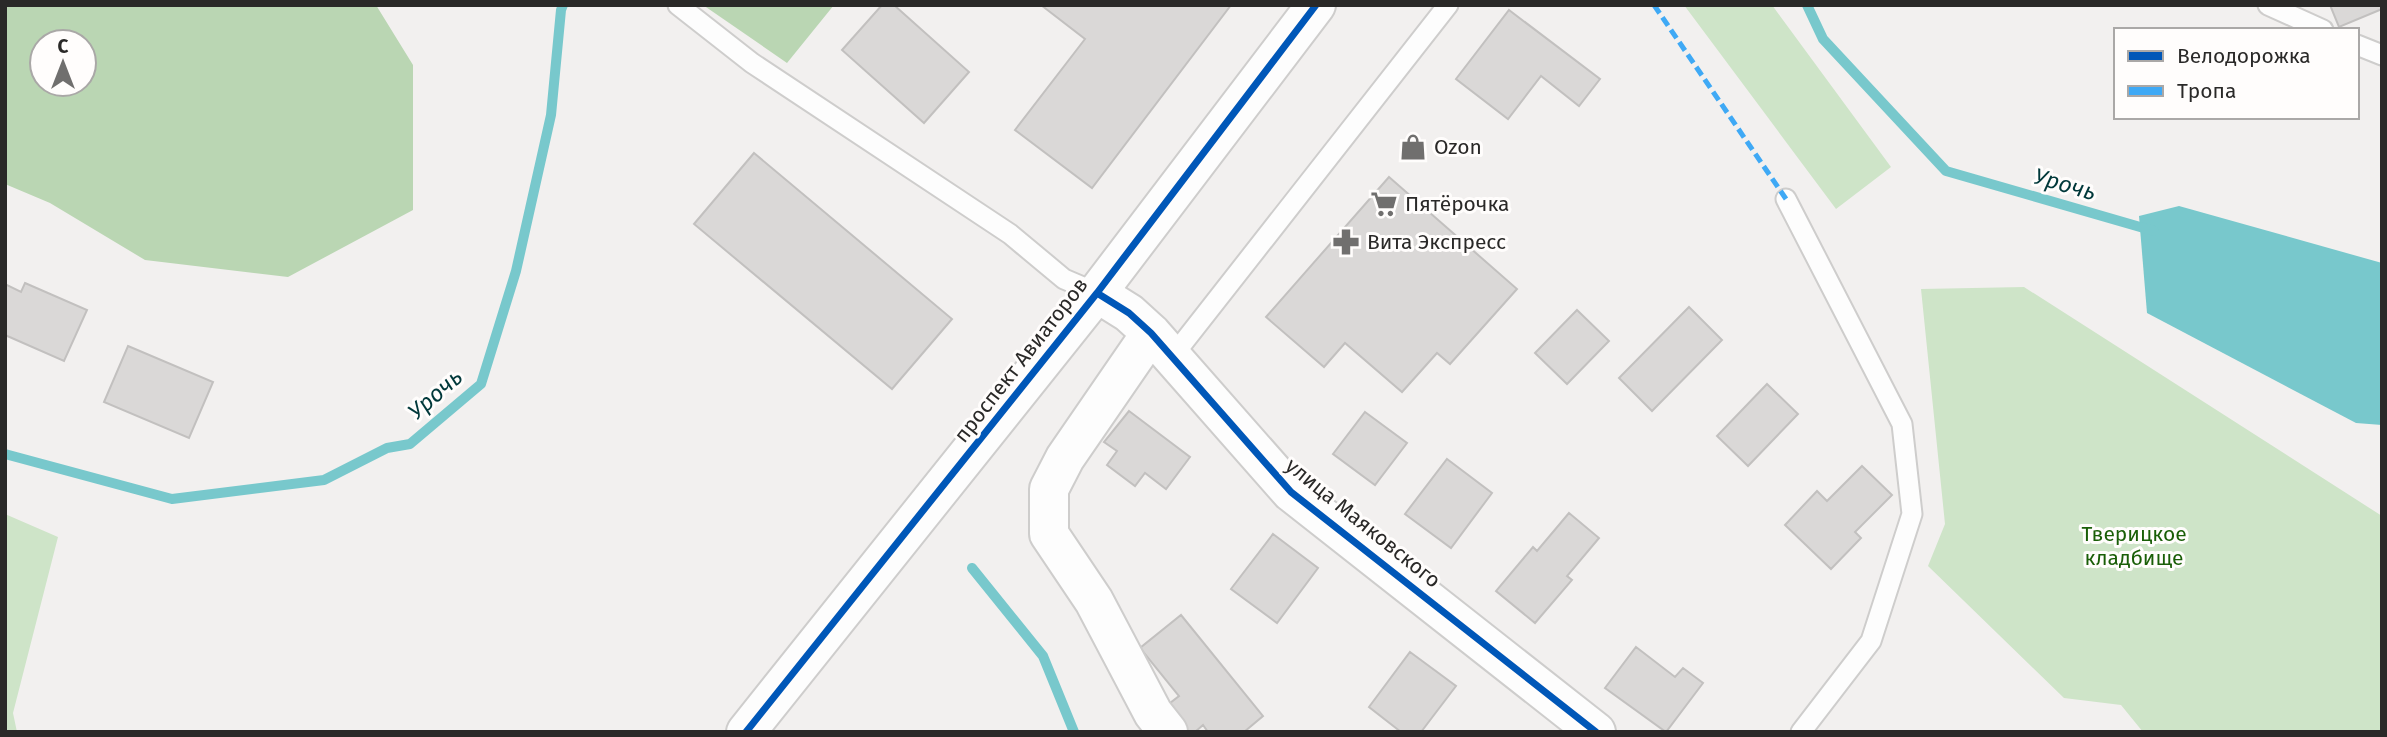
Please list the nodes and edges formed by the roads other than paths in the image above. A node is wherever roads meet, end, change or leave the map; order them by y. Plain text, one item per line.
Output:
1 (678, 5) edge
2 (1316, 5) edge
3 (1448, 5) edge
4 (2267, 5) edge
5 (2319, 28) edge
6 (2359, 46) edge
7 (2382, 55) edge
8 (1786, 199) dead end
9 (1097, 293) junction
10 (1162, 345) junction
11 (747, 732) edge
12 (1168, 732) edge
13 (1596, 732) edge
14 (1801, 732) edge

1 - 9 lane
2 - 9 street, проспект Авиаторов
3 - 10 lane
4 - 5 lane
6 - 7 lane
8 - 14 lane
9 - 10 street, улица Маяковского
9 - 11 street, проспект Авиаторов
10 - 12 street
10 - 13 street, улица Маяковского

